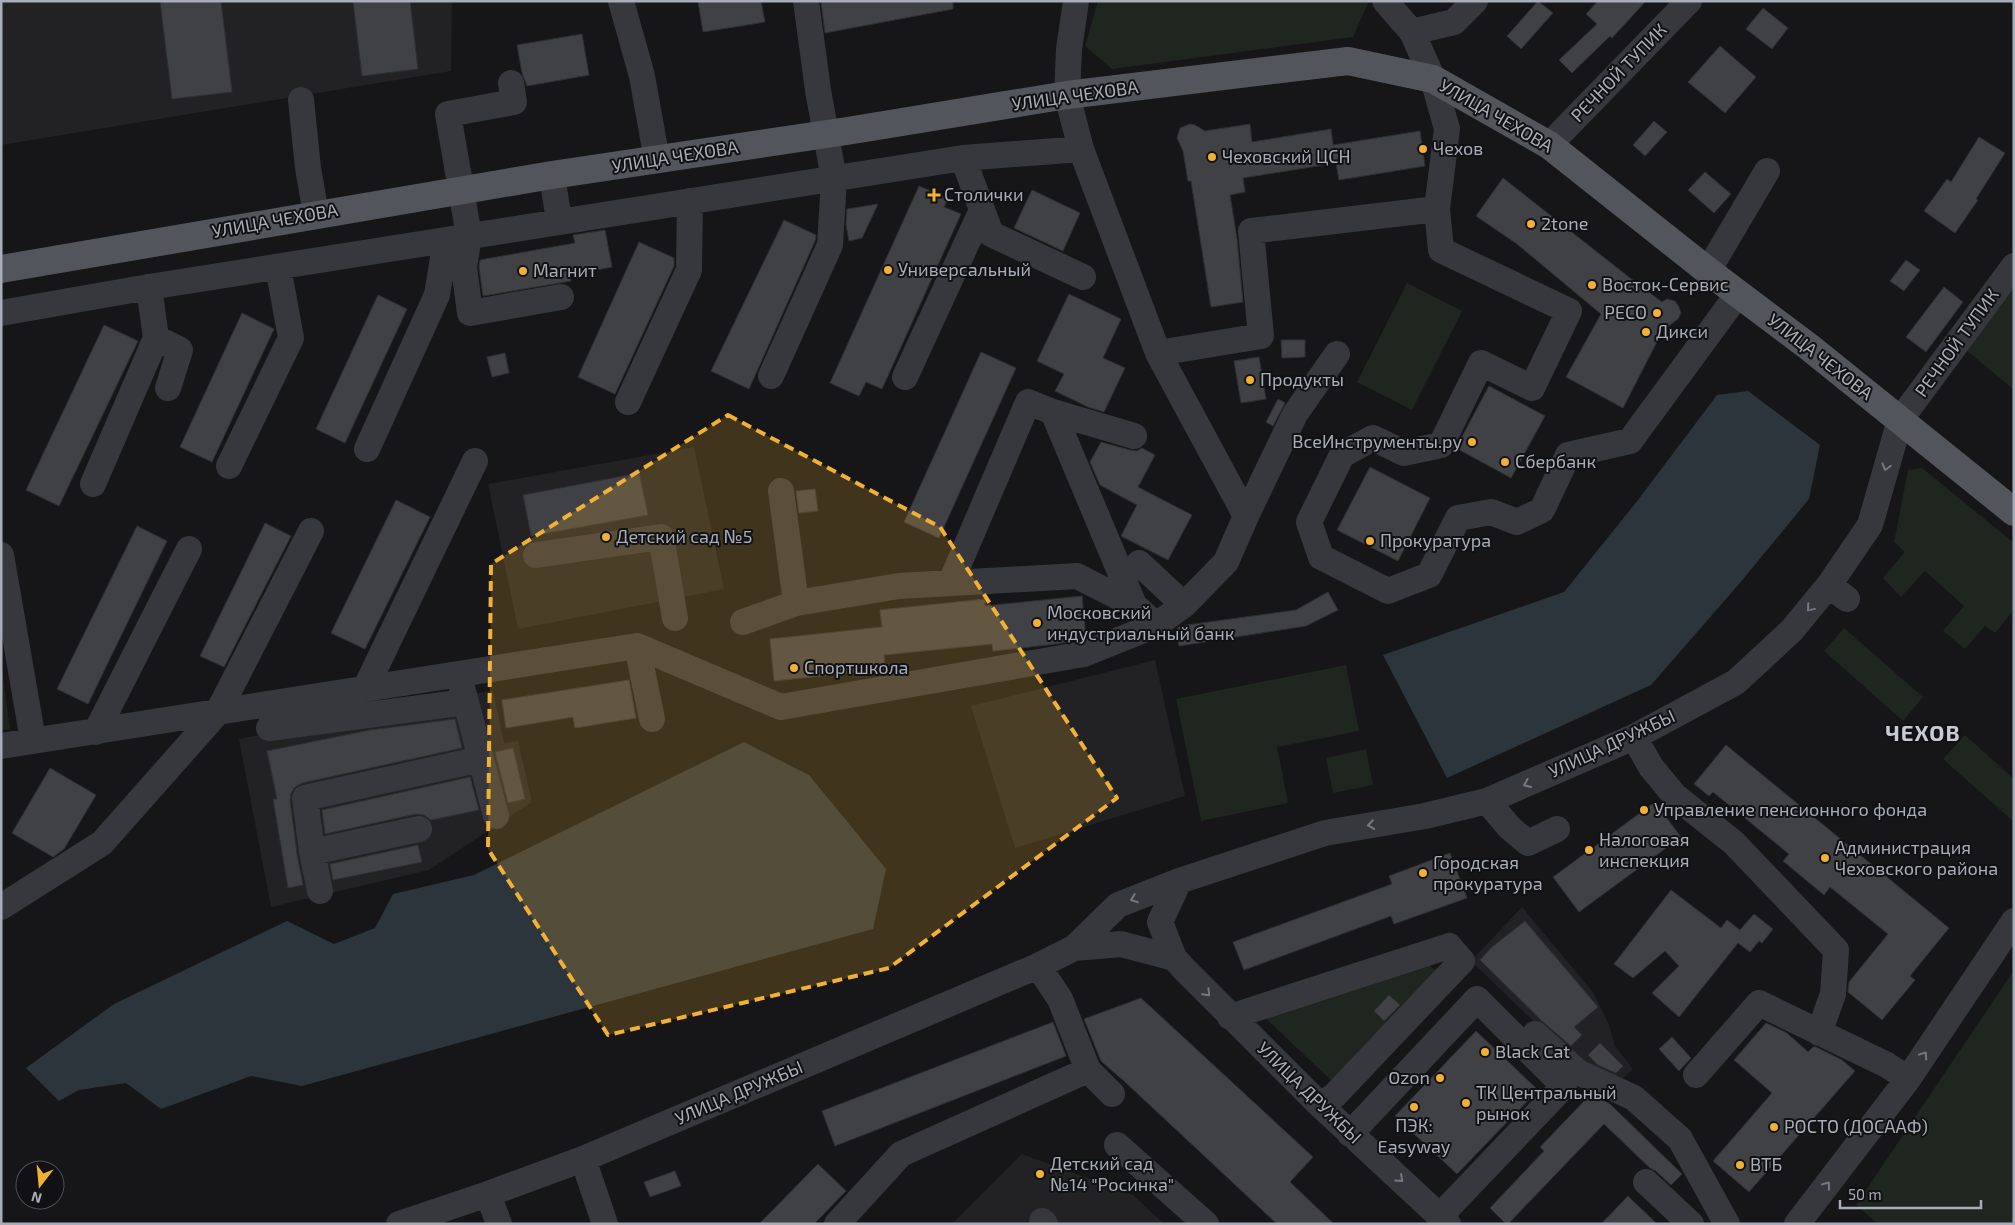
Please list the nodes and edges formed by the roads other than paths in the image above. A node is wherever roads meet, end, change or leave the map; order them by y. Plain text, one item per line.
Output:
1 (621, 1) edge
2 (806, 1) edge
3 (1076, 1) edge
4 (1385, 1) edge
5 (1475, 1) edge
6 (1689, 1) edge
7 (1412, 32) junction
8 (1434, 79) junction
9 (511, 84) dead end
10 (1067, 95) junction
11 (301, 100) dead end
12 (826, 134) junction
13 (1549, 145) junction
14 (1081, 149) junction
15 (963, 158) junction
16 (657, 160) junction
17 (1767, 171) dead end
18 (552, 175) junction
19 (834, 180) junction
20 (460, 189) junction
21 (690, 201) junction
22 (1437, 209) junction
23 (982, 210) junction
24 (316, 214) junction
25 (560, 222) junction
26 (469, 236) junction
27 (2014, 266) edge
28 (278, 267) junction
29 (1, 269) edge
30 (1708, 270) junction
31 (1083, 277) dead end
32 (149, 287) junction
33 (1738, 294) junction
34 (560, 297) dead end
35 (1, 313) edge
36 (156, 338) junction
37 (1158, 353) junction
38 (1336, 354) dead end
39 (771, 376) dead end
40 (905, 378) dead end
41 (168, 388) dead end
42 (628, 402) dead end
43 (1054, 412) junction
44 (1900, 420) junction
45 (1134, 436) dead end
46 (367, 449) dead end
47 (476, 462) dead end
48 (229, 466) dead end
49 (93, 484) dead end
50 (781, 492) dead end
51 (2014, 512) edge
52 (1246, 516) junction
53 (310, 531) dead end
54 (189, 550) dead end
55 (1, 555) edge
56 (536, 555) dead end
57 (1139, 563) dead end
58 (951, 582) junction
59 (796, 603) junction
60 (1134, 605) junction
61 (1184, 605) junction
62 (675, 618) dead end
63 (744, 622) dead end
64 (1156, 625) junction
65 (637, 646) junction
66 (459, 674) junction
67 (364, 689) junction
68 (466, 702) junction
69 (218, 712) junction
70 (652, 719) dead end
71 (269, 728) dead end
72 (96, 732) junction
73 (1634, 737) junction
74 (33, 740) junction
75 (1, 746) edge
76 (481, 759) junction
77 (1488, 801) junction
78 (496, 816) dead end
79 (1557, 829) dead end
80 (419, 830) dead end
81 (312, 852) junction
82 (1180, 881) junction
83 (320, 891) dead end
84 (1, 907) edge
85 (2014, 921) edge
86 (1074, 948) junction
87 (1174, 958) junction
88 (1038, 966) junction
89 (1480, 985) dead end
90 (1230, 1017) junction
91 (1819, 1033) junction
92 (1088, 1070) junction
93 (1696, 1075) dead end
94 (1571, 1079) junction
95 (1908, 1079) junction
96 (1112, 1094) dead end
97 (1320, 1105) junction
98 (1350, 1134) junction
99 (1117, 1145) dead end
100 (583, 1159) junction
101 (1646, 1182) dead end
102 (488, 1194) junction
103 (1444, 1220) edge
104 (399, 1224) edge
105 (499, 1224) edge
106 (605, 1224) edge
107 (836, 1224) edge
108 (1206, 1224) edge
109 (1691, 1224) edge
110 (1728, 1224) edge
111 (1797, 1224) edge

1 - 16 street
2 - 12 street
3 - 10 street
4 - 7 street
5 - 7 street
6 - 13 street, РЕЧНОЙ ТУПИК
7 - 8 street
8 - 10 main road, УЛИЦА ЧЕХОВА
8 - 13 main road, УЛИЦА ЧЕХОВА
8 - 22 street
9 - 20 street
10 - 12 main road, УЛИЦА ЧЕХОВА
10 - 14 street
11 - 24 street
12 - 16 main road, УЛИЦА ЧЕХОВА
12 - 19 street
13 - 30 main road, УЛИЦА ЧЕХОВА
14 - 15 street
14 - 37 street
15 - 19 street
15 - 23 street
16 - 18 main road, УЛИЦА ЧЕХОВА
17 - 30 street
18 - 20 main road, УЛИЦА ЧЕХОВА
18 - 25 street
19 - 21 street
19 - 39 street
20 - 24 main road, УЛИЦА ЧЕХОВА
20 - 26 street
21 - 25 street
21 - 42 street
22 - 33 street
22 - 37 street
23 - 31 street
23 - 40 street
24 - 29 main road, УЛИЦА ЧЕХОВА
25 - 26 street
26 - 28 street
26 - 34 street
26 - 46 street
27 - 44 street, РЕЧНОЙ ТУПИК
28 - 32 street
28 - 48 street
30 - 33 main road, УЛИЦА ЧЕХОВА
32 - 35 street
32 - 36 street
33 - 44 main road, УЛИЦА ЧЕХОВА
36 - 41 street
36 - 49 street
37 - 52 street
38 - 52 street
43 - 45 street
43 - 58 street
43 - 60 street
44 - 51 main road, УЛИЦА ЧЕХОВА
44 -> 73 street, УЛИЦА ДРУЖБЫ
47 - 67 street
50 - 59 street
52 - 61 street
53 - 69 street
54 - 72 street
55 - 74 street
56 - 62 street
57 - 61 street
58 - 59 street
58 - 60 street
59 - 63 street
60 - 64 street
61 - 64 street
64 - 65 street
65 - 66 street
65 - 70 street
66 - 67 street
66 - 68 street
67 - 69 street
68 - 71 street
68 - 76 street
69 - 72 street
69 - 84 street
72 - 74 street
73 -> 77 street, УЛИЦА ДРУЖБЫ
73 - 91 street
74 - 75 street
76 - 78 street
76 - 81 street
77 - 79 street
77 -> 82 street, УЛИЦА ДРУЖБЫ
80 - 81 street
81 - 83 street
82 -> 86 street, УЛИЦА ДРУЖБЫ
82 - 87 street, УЛИЦА ДРУЖБЫ
95 -> 85 street
86 - 87 street, УЛИЦА ДРУЖБЫ
86 - 88 street, УЛИЦА ДРУЖБЫ
87 -> 90 street, УЛИЦА ДРУЖБЫ
88 - 92 street
88 - 100 street, УЛИЦА ДРУЖБЫ
89 - 94 street
90 - 97 street, УЛИЦА ДРУЖБЫ
90 - 97 street
91 - 93 street
91 - 95 street
92 - 96 street
92 - 107 street
94 - 98 street
94 - 103 street
94 - 110 street
111 -> 95 street
97 - 98 street, УЛИЦА ДРУЖБЫ
98 -> 103 street, УЛИЦА ДРУЖБЫ
99 - 108 street
100 - 102 street, УЛИЦА ДРУЖБЫ
100 - 106 street
101 - 109 street
102 - 104 street, УЛИЦА ДРУЖБЫ
102 - 105 street

